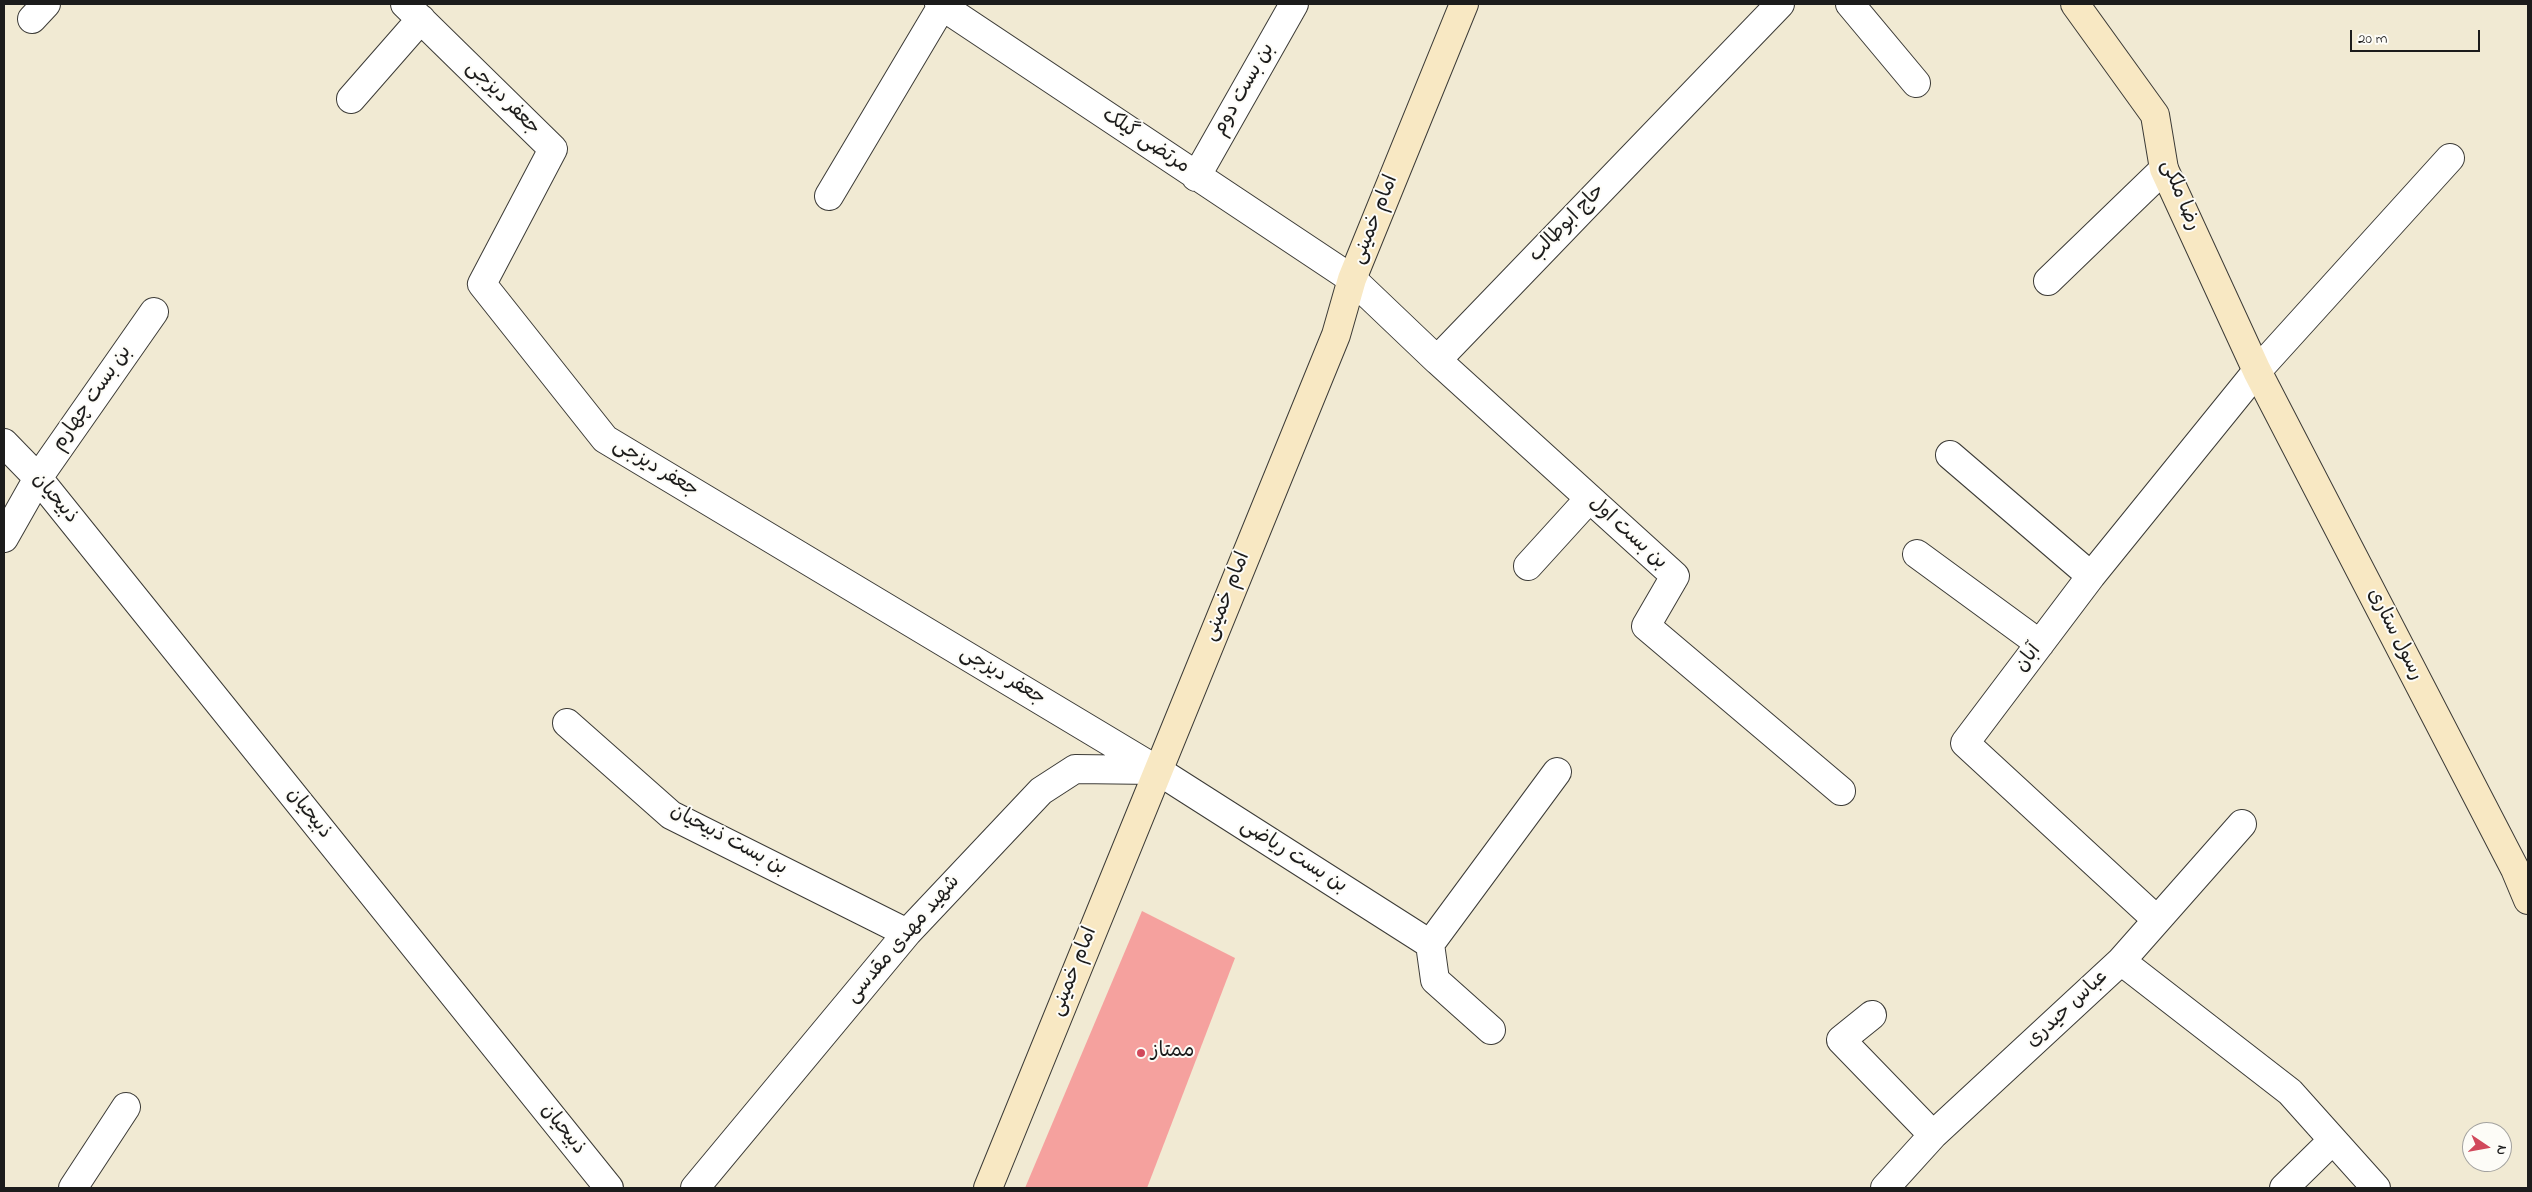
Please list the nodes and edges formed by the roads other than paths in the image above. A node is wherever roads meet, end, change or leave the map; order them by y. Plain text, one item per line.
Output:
1 (1294, 4) edge
2 (1464, 4) edge
3 (1780, 4) edge
4 (1850, 4) edge
5 (2075, 4) edge
6 (940, 5) edge
7 (413, 12) edge
8 (1916, 83) dead end
9 (351, 100) dead end
10 (2450, 158) dead end
11 (2164, 169) junction
12 (1196, 177) junction
13 (828, 196) dead end
14 (1352, 279) junction
15 (2048, 281) dead end
16 (154, 312) dead end
17 (1437, 360) junction
18 (2257, 371) junction
19 (4, 444) edge
20 (1950, 456) dead end
21 (38, 478) junction
22 (1588, 500) junction
23 (4, 538) edge
24 (1917, 554) dead end
25 (1528, 566) dead end
26 (2091, 576) junction
27 (2040, 644) junction
28 (567, 722) dead end
29 (1157, 770) junction
30 (1557, 772) dead end
31 (1841, 791) dead end
32 (2242, 824) dead end
33 (2522, 864) edge
34 (2528, 900) edge
35 (2157, 920) junction
36 (907, 933) junction
37 (1430, 944) junction
38 (2121, 961) junction
39 (1872, 1015) dead end
40 (1491, 1030) dead end
41 (126, 1107) dead end
42 (1933, 1135) junction
43 (2333, 1140) junction
44 (74, 1188) edge
45 (609, 1188) edge
46 (695, 1188) edge
47 (988, 1188) edge
48 (1886, 1188) edge
49 (2284, 1188) edge
50 (2376, 1188) edge

1 - 12 street, بن بست دوم
2 - 14 main road, امام خمینی
3 - 17 street, حاج ابوطالب
4 - 8 street
5 - 11 main road, رضا ملکی
6 - 12 street, مرتضی گیلک
6 - 13 street
7 - 9 street
7 - 29 street, جعفر دیزجی
10 - 18 street, آبان
11 - 15 street
11 - 18 main road, رضا ملکی
12 - 14 street, مرتضی گیلک
14 - 17 street
14 - 29 main road, امام خمینی
16 - 21 street, بن بست چهارم
17 - 22 street, بن بست اول
18 - 26 street, آبان
18 - 33 main road, رسول ستاری
19 - 21 street, ذبیحیان
20 - 26 street
21 - 23 street, بن بست چهارم
21 - 45 street, ذبیحیان
22 - 25 street
22 - 31 street, بن بست اول
24 - 27 street
26 - 27 street, آبان
27 - 35 street, آبان
28 - 36 street, بن بست ذبیحیان
29 - 36 street, شهید مهدی مقدسی
29 - 37 street, بن بست ریاضی
29 - 47 main road, امام خمینی
30 - 37 street
32 - 35 street, عباس حیدری
33 - 34 main road, رسول ستاری
35 - 38 street, عباس حیدری
36 - 46 street, شهید مهدی مقدسی
37 - 40 street
38 - 42 street, عباس حیدری
38 - 43 street
39 - 42 street
41 - 44 street
42 - 48 street, عباس حیدری
43 - 49 street
43 - 50 street

